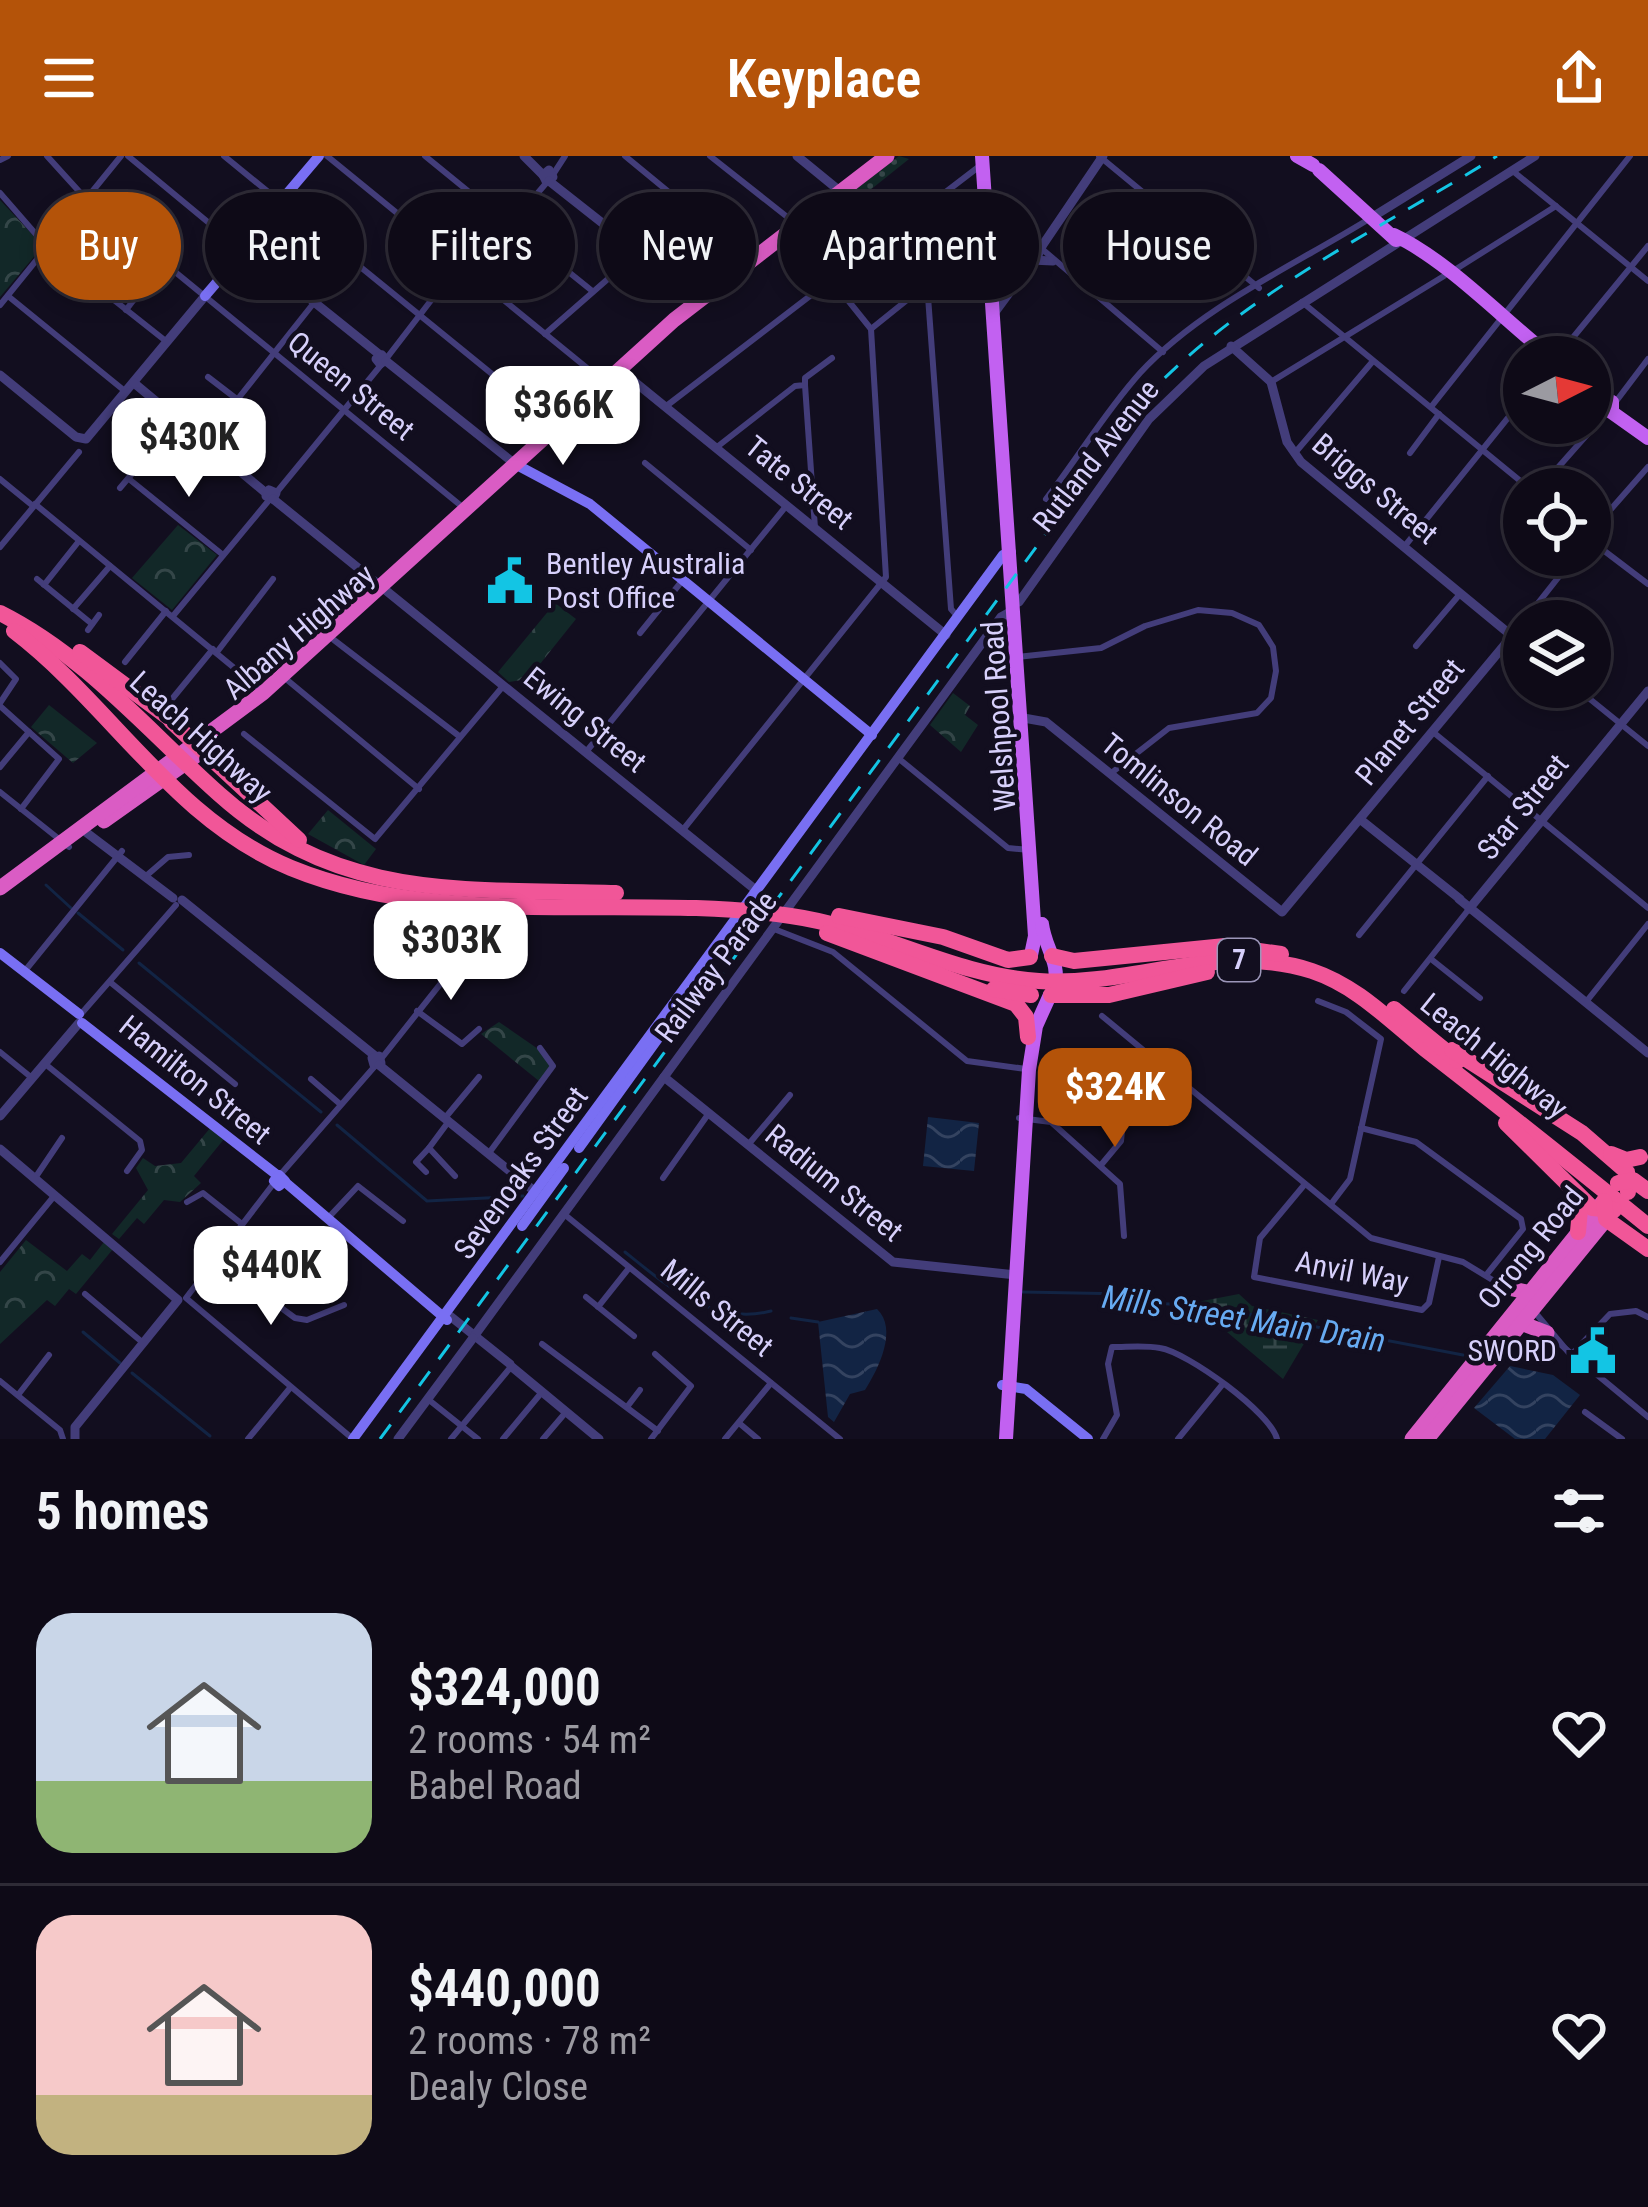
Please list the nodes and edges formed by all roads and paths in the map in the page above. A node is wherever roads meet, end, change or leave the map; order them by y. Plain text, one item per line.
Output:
1 (8, 156) edge
2 (47, 156) edge
3 (125, 156) edge
4 (224, 156) edge
5 (323, 156) edge
6 (425, 156) edge
7 (524, 156) edge
8 (565, 156) edge
9 (625, 156) edge
10 (710, 156) edge
11 (797, 156) edge
12 (887, 156) edge
13 (1471, 156) edge
14 (1535, 156) edge
15 (1630, 156) edge
16 (1101, 157) edge
17 (0, 160) edge
18 (979, 166) edge
19 (1313, 167) edge
20 (1514, 172) junction
21 (548, 176) junction
22 (80, 192) edge
23 (92, 192) edge
24 (269, 192) edge
25 (290, 192) edge
26 (470, 192) edge
27 (534, 192) edge
28 (669, 192) edge
29 (841, 192) joint
30 (945, 192) edge
31 (0, 193) edge
32 (1556, 206) junction
33 (388, 208) edge
34 (780, 215) edge
35 (1374, 216) junction
36 (599, 217) edge
37 (205, 219) edge
38 (1576, 222) junction
39 (780, 232) edge
40 (36, 234) edge
41 (1400, 239) junction
42 (1648, 246) edge
43 (1039, 251) joint
44 (756, 257) edge
45 (36, 261) edge
46 (1631, 267) junction
47 (364, 270) edge
48 (1448, 272) junction
49 (181, 277) edge
50 (575, 277) edge
51 (1648, 281) edge
52 (599, 283) edge
53 (1259, 287) junction
54 (591, 290) junction
55 (8, 296) junction
56 (205, 296) joint
57 (113, 300) edge
58 (134, 300) edge
59 (210, 300) edge
60 (308, 300) edge
61 (428, 300) edge
62 (504, 300) edge
63 (700, 300) edge
64 (803, 300) edge
65 (847, 300) edge
66 (906, 300) edge
67 (928, 300) edge
68 (993, 300) edge
69 (1003, 300) edge
70 (1302, 302) junction
71 (313, 304) junction
72 (0, 305) edge
73 (126, 310) junction
74 (417, 313) junction
75 (994, 313) junction
76 (1500, 317) junction
77 (871, 329) junction
78 (545, 334) junction
79 (1343, 336) junction
80 (1524, 336) edge
81 (1566, 336) edge
82 (167, 342) junction
83 (1231, 346) junction
84 (1163, 352) junction
85 (274, 354) junction
86 (832, 358) dead end
87 (1648, 359) edge
88 (381, 360) junction
89 (1373, 361) junction
90 (620, 370) junction
91 (0, 375) edge
92 (208, 376) dead end
93 (1271, 382) junction
94 (606, 383) junction
95 (806, 385) junction
96 (130, 387) junction
97 (237, 400) junction
98 (1611, 401) edge
99 (665, 407) junction
100 (1431, 407) junction
101 (1611, 408) edge
102 (342, 409) junction
103 (255, 413) dead end
104 (1439, 414) junction
105 (1503, 424) edge
106 (559, 428) junction
107 (93, 434) junction
108 (1648, 438) edge
109 (1574, 444) edge
110 (717, 447) junction
111 (1482, 449) junction
112 (1410, 453) dead end
113 (1294, 454) junction
114 (645, 463) dead end
115 (1648, 467) edge
116 (516, 468) junction
117 (1507, 468) edge
118 (1553, 468) edge
119 (136, 470) dead end
120 (129, 478) junction
121 (0, 479) edge
122 (120, 488) dead end
123 (271, 495) junction
124 (1046, 499) dead end
125 (34, 505) junction
126 (787, 505) junction
127 (465, 509) junction
128 (1611, 516) edge
129 (815, 528) junction
130 (79, 541) junction
131 (0, 547) edge
132 (1404, 547) junction
133 (751, 550) junction
134 (1611, 552) edge
135 (223, 555) junction
136 (1012, 556) junction
137 (110, 566) junction
138 (1559, 576) edge
139 (273, 580) dead end
140 (682, 581) junction
141 (1024, 581) junction
142 (1647, 582) edge
143 (884, 584) junction
144 (386, 588) junction
145 (1461, 592) junction
146 (1540, 600) edge
147 (708, 602) junction
148 (73, 609) junction
149 (0, 612) edge
150 (1014, 612) junction
151 (170, 613) junction
152 (99, 615) dead end
153 (958, 617) junction
154 (7, 627) edge
155 (1503, 628) edge
156 (640, 633) dead end
157 (946, 634) junction
158 (342, 640) junction
159 (1416, 646) dead end
160 (1503, 647) edge
161 (215, 650) junction
162 (1018, 657) junction
163 (125, 662) dead end
164 (0, 663) edge
165 (805, 680) junction
166 (271, 685) junction
167 (504, 685) junction
168 (1648, 691) edge
169 (172, 699) dead end
170 (0, 704) edge
171 (1601, 708) edge
172 (1022, 720) junction
173 (1621, 724) junction
174 (29, 732) junction
175 (1433, 732) junction
176 (244, 734) dead end
177 (872, 735) junction
178 (460, 737) junction
179 (205, 743) junction
180 (1648, 746) edge
181 (166, 747) junction
182 (586, 752) junction
183 (898, 758) junction
184 (0, 767) edge
185 (1109, 775) junction
186 (151, 776) junction
187 (196, 776) junction
188 (1488, 776) junction
189 (418, 789) junction
190 (0, 791) edge
191 (22, 808) junction
192 (1360, 820) junction
193 (1543, 820) junction
194 (93, 829) junction
195 (682, 831) junction
196 (65, 844) junction
197 (1032, 849) junction
198 (121, 853) junction
199 (189, 855) dead end
200 (1416, 865) junction
201 (147, 874) junction
202 (423, 886) junction
203 (0, 889) edge
204 (396, 896) junction
205 (0, 900) edge
206 (175, 902) junction
207 (458, 902) junction
208 (740, 905) junction
209 (1648, 908) edge
210 (1276, 910) joint
211 (1473, 911) junction
212 (792, 917) junction
213 (1648, 924) edge
214 (483, 930) dead end
215 (1359, 935) dead end
216 (0, 953) edge
217 (1051, 955) junction
218 (1031, 956) junction
219 (1292, 956) junction
220 (1430, 958) junction
221 (918, 966) junction
222 (24, 971) junction
223 (1074, 977) junction
224 (110, 982) junction
225 (1404, 991) dead end
226 (1031, 995) junction
227 (1051, 995) junction
228 (1480, 998) dead end
229 (1318, 1001) dead end
230 (1586, 1002) junction
231 (417, 1011) junction
232 (1102, 1016) dead end
233 (80, 1018) junction
234 (1388, 1018) junction
235 (1416, 1026) junction
236 (478, 1029) dead end
237 (1028, 1037) junction
238 (540, 1048) dead end
239 (0, 1052) edge
240 (1648, 1053) edge
241 (1147, 1055) junction
242 (378, 1061) junction
243 (44, 1063) junction
244 (634, 1066) junction
245 (1026, 1069) junction
246 (479, 1077) dead end
247 (664, 1077) junction
248 (32, 1078) junction
249 (311, 1079) dead end
250 (235, 1084) dead end
251 (790, 1095) dead end
252 (340, 1104) junction
253 (1023, 1110) junction
254 (709, 1113) junction
255 (0, 1116) edge
256 (447, 1119) junction
257 (1361, 1128) junction
258 (62, 1138) dead end
259 (748, 1144) junction
260 (429, 1148) junction
261 (0, 1149) edge
262 (489, 1153) junction
263 (1101, 1165) junction
264 (127, 1171) dead end
265 (426, 1172) dead end
266 (455, 1176) dead end
267 (35, 1178) junction
268 (663, 1178) dead end
269 (281, 1179) junction
270 (1305, 1184) junction
271 (541, 1194) junction
272 (1617, 1194) edge
273 (55, 1195) junction
274 (187, 1202) dead end
275 (1331, 1204) junction
276 (564, 1214) junction
277 (327, 1220) junction
278 (403, 1221) dead end
279 (1648, 1222) edge
280 (242, 1224) junction
281 (1124, 1236) dead end
282 (1642, 1246) edge
283 (283, 1255) dead end
284 (1438, 1257) junction
285 (215, 1258) junction
286 (0, 1262) edge
287 (630, 1268) junction
288 (1009, 1273) junction
289 (1495, 1280) junction
290 (254, 1289) junction
291 (85, 1294) dead end
292 (586, 1297) dead end
293 (344, 1305) dead end
294 (598, 1307) junction
295 (1531, 1312) junction
296 (447, 1317) junction
297 (1648, 1317) edge
298 (634, 1336) dead end
299 (474, 1337) junction
300 (145, 1344) junction
301 (542, 1344) dead end
302 (655, 1354) dead end
303 (1570, 1354) junction
304 (49, 1355) dead end
305 (510, 1366) junction
306 (0, 1381) edge
307 (772, 1384) junction
308 (1222, 1384) junction
309 (1006, 1385) junction
310 (290, 1388) junction
311 (640, 1390) dead end
312 (542, 1392) junction
313 (18, 1395) junction
314 (428, 1400) junction
315 (627, 1407) junction
316 (566, 1412) junction
317 (1586, 1412) dead end
318 (1648, 1417) edge
319 (739, 1423) junction
320 (461, 1426) junction
321 (658, 1431) junction
322 (63, 1439) edge
323 (75, 1439) edge
324 (248, 1439) edge
325 (354, 1439) edge
326 (398, 1439) edge
327 (451, 1439) edge
328 (478, 1439) edge
329 (503, 1439) edge
330 (543, 1439) edge
331 (599, 1439) edge
332 (651, 1439) edge
333 (725, 1439) edge
334 (758, 1439) edge
335 (840, 1439) edge
336 (1002, 1439) edge
337 (1088, 1439) edge
338 (1103, 1439) edge
339 (1178, 1439) edge
340 (1277, 1439) edge
341 (1412, 1439) edge
342 (1427, 1439) edge
343 (1622, 1439) edge

1 - 17 street
2 - 22 street, Queen Street
3 - 23 street
3 - 37 street
4 - 24 street
5 - 25 main road
5 - 33 street
6 - 26 street
7 - 21 street
8 - 21 street
9 - 28 street
10 - 34 street
11 - 29 street
12 - 29 highway, Albany Highway
13 - 35 street
14 - 20 street, Rutland Avenue
15 - 38 street
16 - 43 street
16 - 53 street
18 - 30 street
19 - 35 main road
20 - 32 street
20 - 41 street, Rutland Avenue
21 - 27 street
21 - 36 street
31 - 40 street
32 - 38 street
32 - 48 street
35 - 41 main road
35 - 53 street
38 - 46 street
38 - 76 street
39 - 44 highway, Albany Highway
41 - 48 main road
41 - 70 street, Rutland Avenue
42 - 46 street
43 - 84 street
45 - 55 street
46 - 51 street
46 - 81 street
47 - 74 street
48 - 76 main road
48 - 79 street
49 - 56 street, Queen Street
50 - 54 street
52 - 54 street
53 - 84 street
54 - 78 street
55 - 72 street
55 - 96 street
56 - 82 street
57 - 73 street
58 - 73 street
59 - 85 street, Queen Street
60 - 71 street
61 - 74 street
62 - 78 street
63 - 90 highway, Albany Highway
64 - 99 street
65 - 77 street
66 - 77 street
67 - 153 street
68 - 75 main road, Welshpool Road
69 - 75 street
70 - 79 street
70 - 83 street, Rutland Avenue
71 - 85 street
71 - 88 street
73 - 82 street
74 - 88 street
74 - 106 street
75 - 136 main road, Welshpool Road
76 - 80 main road
76 - 100 street
77 - 143 street
78 - 94 street
79 - 89 street
79 - 93 street
82 - 96 street
83 - 93 street
83 - 141 street, Rutland Avenue
84 - 124 street
85 - 97 street
85 - 102 street, Queen Street
86 - 95 street
87 - 98 street
88 - 102 street
88 - 116 street
89 - 100 street
89 - 113 street
90 - 94 highway, Albany Highway
90 - 99 street, Tate Street
91 - 107 street
92 - 97 street
93 - 113 street, Briggs Street
94 - 106 highway, Albany Highway
95 - 110 street
95 - 129 street
96 - 107 street
96 - 123 street, Ewing Street
97 - 103 street
99 - 110 street, Tate Street
100 - 104 street
101 - 108 main road
102 - 123 street
102 - 127 street, Queen Street
104 - 111 street
104 - 112 street
105 - 111 street
106 - 116 highway, Albany Highway
107 - 125 street
109 - 118 street
110 - 126 street, Tate Street
111 - 117 street
111 - 132 street
113 - 132 street, Briggs Street
114 - 133 street
115 - 128 street
116 - 127 highway, Albany Highway
116 - 140 main road
116 - 144 highway, Albany Highway
119 - 120 street
120 - 122 street
120 - 135 street
121 - 125 street
123 - 135 street
123 - 144 street, Ewing Street
125 - 130 street
125 - 131 street
126 - 129 street, Tate Street
126 - 133 street
127 - 144 highway, Albany Highway
129 - 143 street, Tate Street
130 - 137 street
130 - 148 street
132 - 145 street, Briggs Street
133 - 147 street
134 - 142 street
135 - 151 street
136 - 141 main road, Welshpool Road
136 - 150 main road, Welshpool Road
136 - 153 main road, Sevenoaks Street
137 - 148 street
137 - 151 street
138 - 146 street, Planet Street
139 - 161 street
140 - 147 main road
140 - 156 street
141 - 150 main road, Welshpool Road
143 - 157 street, Tate Street
143 - 165 street
144 - 158 highway, Albany Highway
144 - 166 highway, Albany Highway
144 - 167 street, Ewing Street
145 - 155 street, Briggs Street
145 - 159 street
147 - 165 main road
147 - 182 street
148 - 152 street
149 - 179 highway
149 - 181 highway, Leach Highway / 7
150 - 162 main road, Welshpool Road
150 - 162 main road, Welshpool Road
150 - 183 street, Railway Parade
151 - 161 street
151 - 163 street
153 - 157 main road, Sevenoaks Street
154 - 181 highway, Leach Highway / 7
154 - 186 highway
157 - 177 main road, Sevenoaks Street
158 - 166 highway, Albany Highway
158 - 178 street
160 - 175 street, Planet Street
161 - 166 street
161 - 169 street
162 - 172 main road, Welshpool Road
162 - 185 street
164 - 170 street
165 - 177 main road
165 - 195 street
166 - 179 highway, Albany Highway
166 - 189 street
167 - 178 street
167 - 182 street, Ewing Street
168 - 173 street, Star Street
170 - 174 street
171 - 173 street
172 - 185 street, Tomlinson Road
172 - 197 main road, Welshpool Road
173 - 180 street
173 - 193 street, Star Street
174 - 184 street
174 - 191 street
175 - 188 street
175 - 192 street, Planet Street
176 - 189 street
177 - 208 main road, Sevenoaks Street
178 - 189 street
179 - 186 highway, Albany Highway
179 - 202 highway
181 - 187 highway, Leach Highway / 7
182 - 195 street, Ewing Street
183 - 197 street
183 - 212 street, Railway Parade
185 - 210 street, Tomlinson Road
186 - 194 highway, Albany Highway
186 - 196 highway, Albany Highway
186 - 204 highway
187 - 202 highway, Leach Highway / 7
187 - 204 highway, 7
188 - 193 street
188 - 200 street
190 - 191 street
191 - 196 street
192 - 200 street
192 - 210 street, Planet Street
193 - 209 street
193 - 211 street, Star Street
194 - 196 highway, Albany Highway
194 - 198 street
195 - 208 street, Ewing Street
196 - 203 highway, Albany Highway
196 - 205 highway, Albany Highway
197 - 217 main road, Welshpool Road
197 - 218 main road, Welshpool Road
198 - 201 street
198 - 222 street
199 - 201 street
200 - 211 street
200 - 215 street
201 - 206 street
202 - 208 highway, Leach Highway / 7
204 - 207 highway, 7
206 - 224 street
206 - 242 street
207 - 208 highway
207 - 208 highway, 7
208 - 212 highway, Leach Highway / 7
208 - 244 main road, Sevenoaks Street
211 - 220 street, Star Street
211 - 230 street
212 - 218 highway, 7
212 - 221 highway
212 - 223 highway, 7
212 - 245 street
212 - 247 street, Railway Parade
213 - 230 street
214 - 231 street
216 - 222 main road, Hamilton Street
217 - 218 main road
217 - 219 highway, 7
217 - 227 main road
218 - 226 main road
219 - 223 highway, 7
219 - 235 highway, Leach Highway / 7
220 - 225 street, Star Street
220 - 228 street
221 - 226 highway
221 - 237 highway
222 - 233 main road, Hamilton Street
223 - 234 highway, 7
224 - 233 street
224 - 250 street
226 - 227 main road
226 - 237 main road
227 - 234 highway, 7
227 - 245 main road
229 - 257 street
230 - 240 street
231 - 236 street
231 - 242 street
232 - 241 street
233 - 243 street
233 - 269 main road, Hamilton Street
234 - 272 highway, Leach Highway / 7
235 - 272 highway, Leach Highway / 7
235 - 272 highway
237 - 245 main road
238 - 262 street
239 - 248 street
241 - 263 street
241 - 270 street
242 - 252 street
242 - 256 street
243 - 248 street
243 - 264 street
244 - 271 main road, Sevenoaks Street
244 - 271 main road, Sevenoaks Street
245 - 253 main road
246 - 256 street
247 - 254 street, Radium Street
247 - 276 street, Railway Parade
248 - 255 street
249 - 252 street
251 - 259 street
252 - 269 street
253 - 263 street
253 - 288 main road
254 - 259 street, Radium Street
254 - 268 street
256 - 260 street
256 - 262 street
257 - 275 street
257 - 289 street
258 - 267 street
259 - 288 street, Radium Street
260 - 265 street
260 - 266 street
261 - 267 street
262 - 271 street
263 - 281 street
267 - 273 street
269 - 277 main road, Hamilton Street
269 - 280 street
270 - 275 street
270 - 284 street, Anvil Way
271 - 296 main road, Sevenoaks Street
272 - 279 highway, Leach Highway / 7
272 - 282 highway
272 - 295 highway, Orrong Road
272 - 295 highway, Orrong Road
273 - 286 street
273 - 300 street
274 - 280 street
275 - 284 street
276 - 287 street, Mills Street
276 - 299 street, Railway Parade
277 - 278 street
277 - 296 main road, Hamilton Street
280 - 285 street
283 - 290 street
284 - 289 street
285 - 290 street
285 - 310 street
287 - 294 street
287 - 307 street, Mills Street
288 - 309 main road
289 - 295 highway
290 - 293 street
291 - 300 street
292 - 294 street
294 - 298 street
295 - 303 street
295 - 303 street
295 - 341 highway, Orrong Road
295 - 342 highway, Orrong Road
296 - 299 street, Hamilton Street
296 - 325 main road, Sevenoaks Street
297 - 303 street
299 - 305 street, Hamilton Street
299 - 314 street, Railway Parade
300 - 323 street
301 - 315 street
302 - 321 street
303 - 318 street
304 - 313 street
305 - 312 street, Hamilton Street
305 - 320 street
306 - 313 street
307 - 319 street
307 - 335 street, Mills Street
308 - 338 street
308 - 339 street
308 - 340 street
309 - 336 main road
309 - 337 main road
310 - 324 street
310 - 325 street
311 - 315 street
312 - 316 street, Hamilton Street
312 - 329 street
313 - 322 street
314 - 320 street
314 - 326 street, Railway Parade
315 - 321 street
316 - 330 street
316 - 331 street, Hamilton Street
317 - 343 street
319 - 333 street
319 - 334 street
320 - 327 street
320 - 328 street
321 - 332 street

